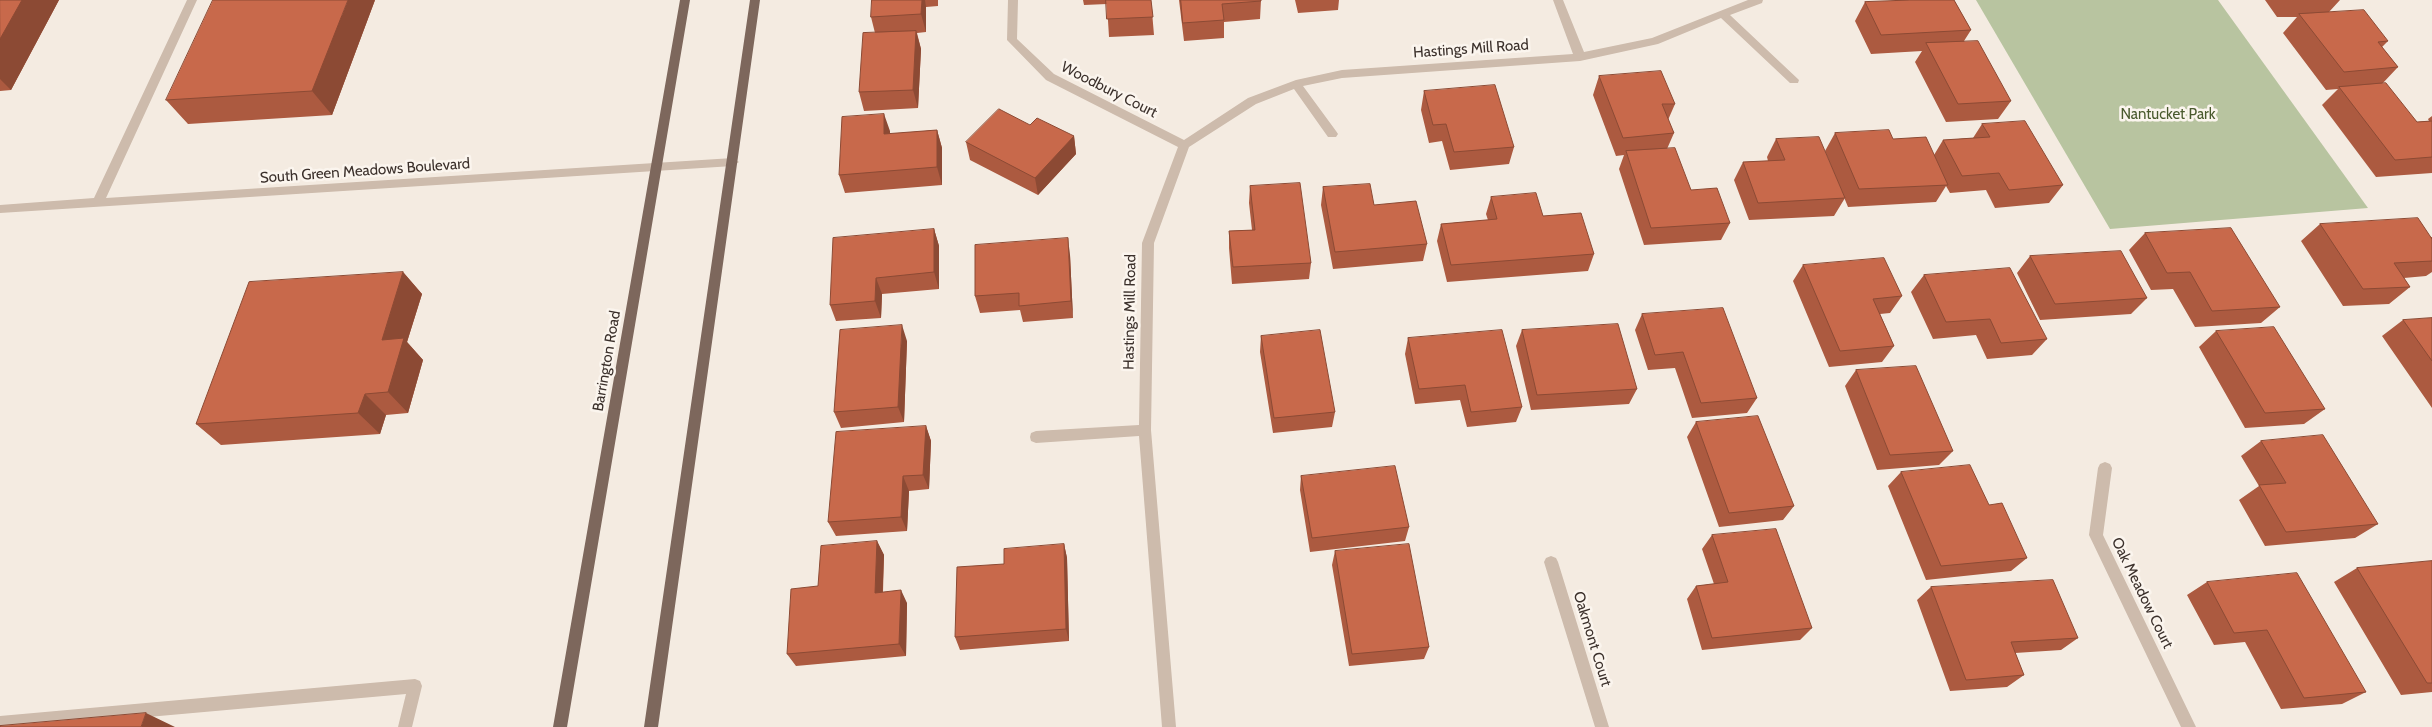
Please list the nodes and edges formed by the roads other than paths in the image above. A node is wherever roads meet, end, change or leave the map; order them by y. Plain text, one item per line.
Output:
1 (192, 0) edge
2 (685, 0) edge
3 (755, 0) edge
4 (1013, 0) edge
5 (1558, 0) edge
6 (1758, 0) edge
7 (1724, 15) junction
8 (1580, 57) junction
9 (1794, 80) dead end
10 (1296, 84) junction
11 (1332, 134) dead end
12 (1184, 145) junction
13 (732, 162) junction
14 (657, 167) junction
15 (98, 203) junction
16 (0, 210) edge
17 (1145, 430) junction
18 (1036, 437) dead end
19 (2105, 468) dead end
20 (1551, 562) dead end
21 (0, 723) edge
22 (405, 727) edge
23 (560, 727) edge
24 (651, 727) edge
25 (1169, 727) edge
26 (1602, 727) edge
27 (2189, 727) edge

1 - 15 street
2 - 14 main road, Barrington Road
3 - 13 main road
4 - 12 street, Woodbury Court
5 - 8 street
6 - 7 street, Hastings Mill Road
7 - 8 street, Hastings Mill Road
7 - 9 street
8 - 10 street, Hastings Mill Road
10 - 11 street
10 - 12 street, Hastings Mill Road
12 - 17 street, Hastings Mill Road
13 - 14 street, South Green Meadows Boulevard
13 - 24 main road
14 - 15 street, South Green Meadows Boulevard
14 - 23 main road, Barrington Road
15 - 16 street, South Green Meadows Boulevard
17 - 18 street
17 - 25 street, Hastings Mill Road
19 - 27 street, Oak Meadow Court
20 - 26 street, Oakmont Court
21 - 22 street

